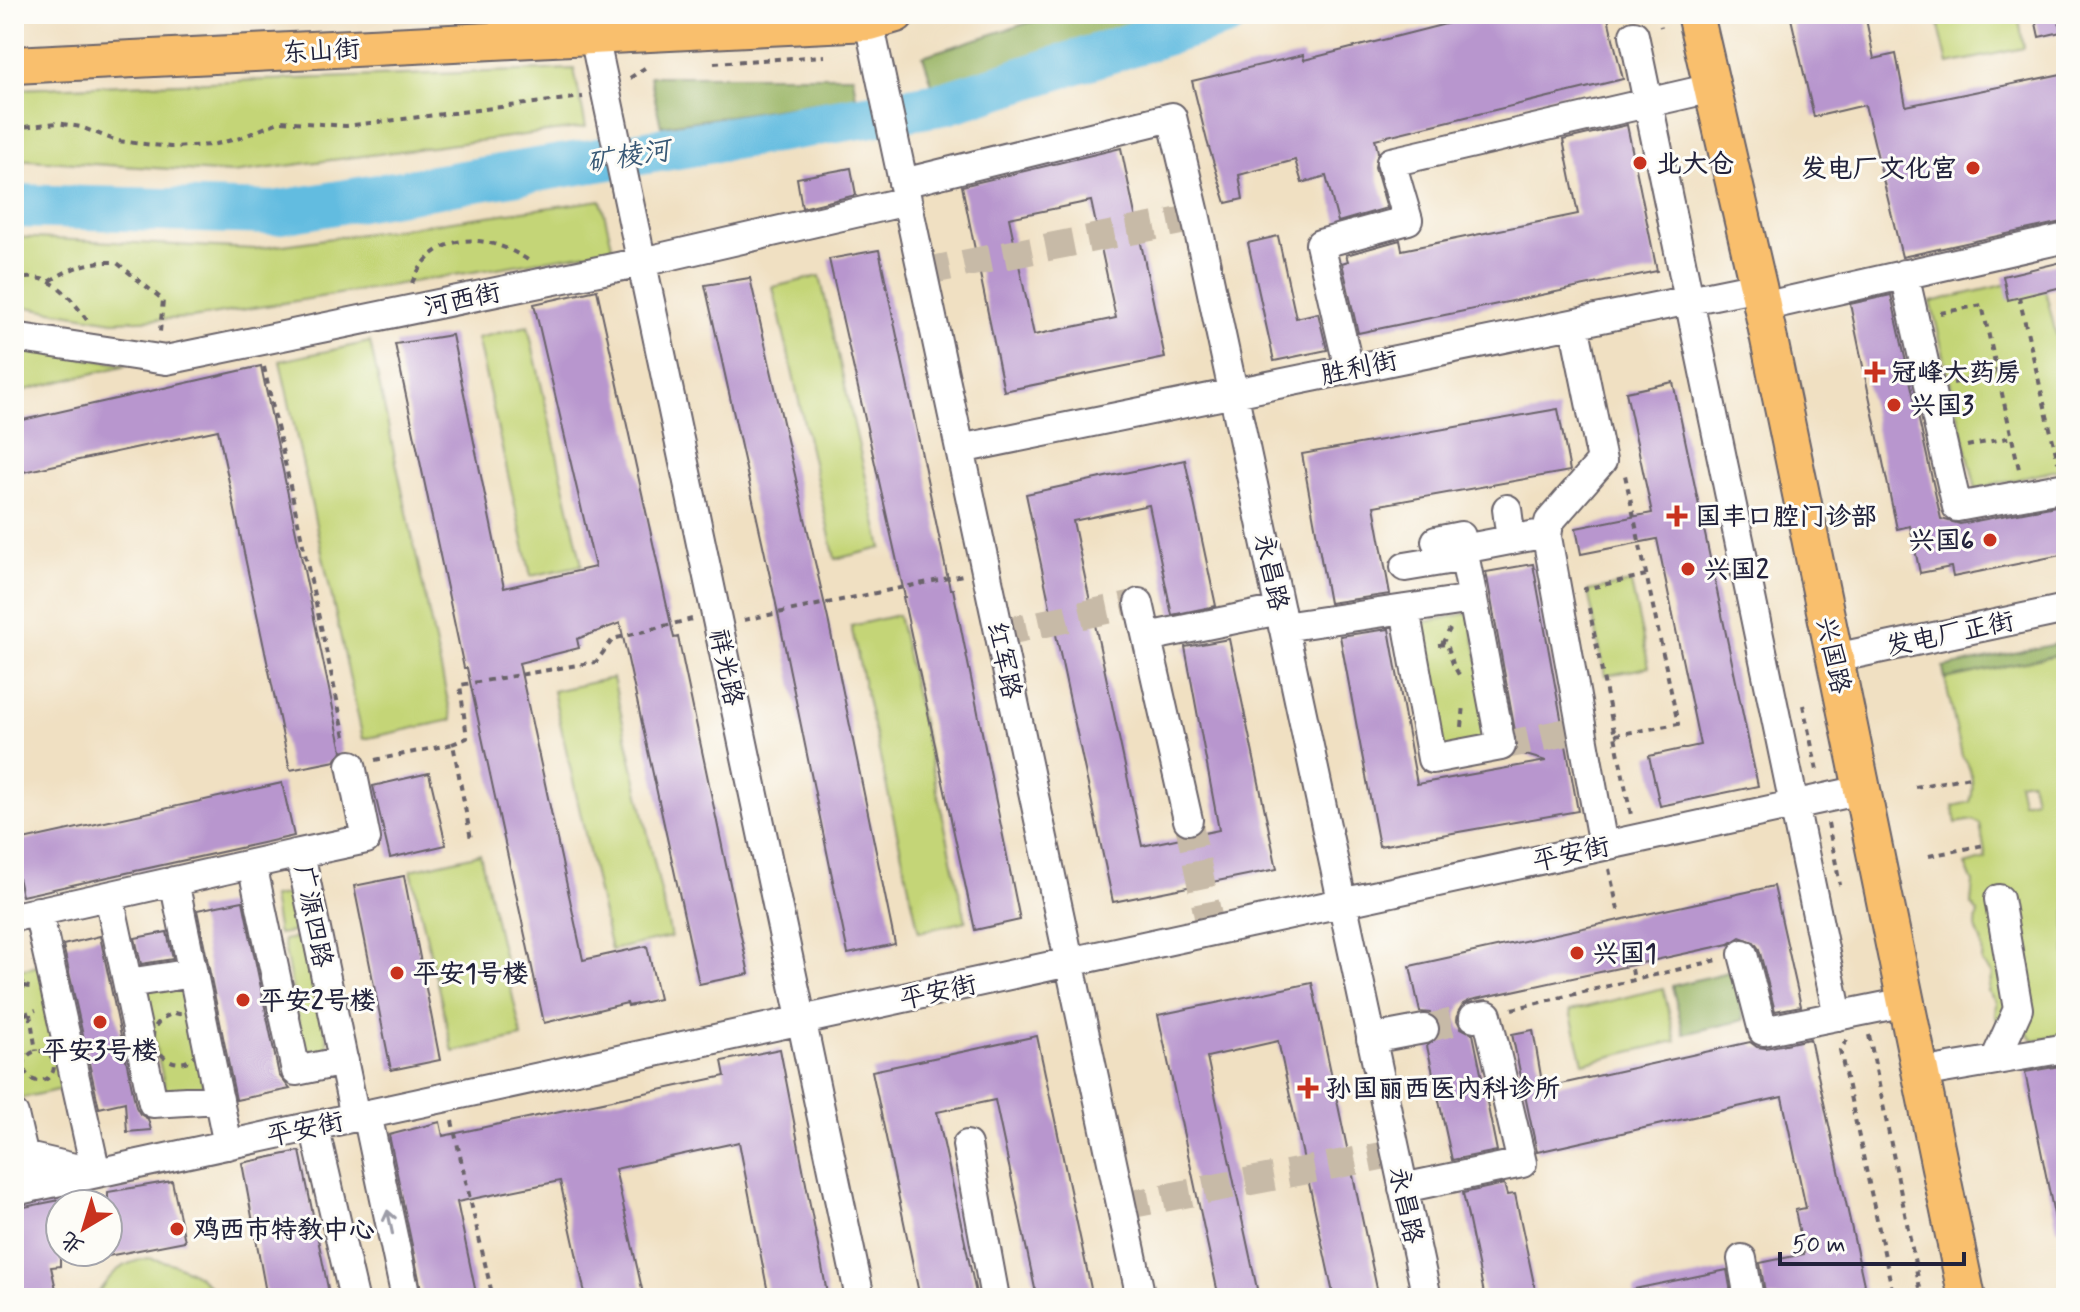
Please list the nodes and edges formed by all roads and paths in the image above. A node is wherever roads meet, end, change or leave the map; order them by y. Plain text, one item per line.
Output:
1 (1695, 14) edge
2 (874, 24) edge
3 (601, 25) edge
4 (1634, 35) dead end
5 (827, 56) dead end
6 (706, 63) dead end
7 (661, 64) dead end
8 (14, 65) edge
9 (1712, 88) junction
10 (606, 95) junction
11 (1648, 103) junction
12 (14, 128) edge
13 (905, 194) junction
14 (2066, 238) edge
15 (642, 262) junction
16 (1904, 274) junction
17 (14, 280) edge
18 (556, 280) junction
19 (50, 281) junction
20 (1760, 297) junction
21 (2019, 297) dead end
22 (1688, 300) junction
23 (400, 311) junction
24 (1914, 318) junction
25 (1574, 324) junction
26 (14, 337) edge
27 (259, 341) junction
28 (108, 351) junction
29 (173, 359) junction
30 (1349, 369) junction
31 (1998, 374) junction
32 (1929, 387) junction
33 (1234, 393) junction
34 (2012, 437) junction
35 (960, 449) junction
36 (1944, 451) junction
37 (1623, 467) dead end
38 (2065, 487) edge
39 (2025, 495) junction
40 (1507, 509) dead end
41 (1547, 533) junction
42 (1511, 540) junction
43 (1455, 549) junction
44 (986, 570) junction
45 (1646, 575) junction
46 (1473, 599) junction
47 (1139, 603) dead end
48 (1409, 608) junction
49 (2066, 609) edge
50 (717, 618) junction
51 (1282, 618) junction
52 (1147, 637) junction
53 (1412, 649) junction
54 (1835, 658) junction
55 (1489, 684) junction
56 (1615, 735) junction
57 (452, 744) junction
58 (351, 765) junction
59 (1970, 777) dead end
60 (1915, 787) dead end
61 (1862, 790) junction
62 (1794, 805) junction
63 (1188, 820) tunnel mouth
64 (471, 839) dead end
65 (1636, 839) junction
66 (1984, 845) dead end
67 (1603, 846) junction
68 (300, 853) junction
69 (1929, 856) dead end
70 (252, 864) junction
71 (174, 881) junction
72 (109, 896) junction
73 (1999, 899) dead end
74 (1342, 903) junction
75 (26, 914) edge
76 (1619, 914) dead end
77 (16, 954) edge
78 (1743, 954) joint
79 (1070, 962) junction
80 (1632, 969) dead end
81 (193, 973) junction
82 (1634, 980) junction
83 (128, 983) junction
84 (23, 986) dead end
85 (1906, 1002) junction
86 (30, 1013) dead end
87 (1851, 1014) junction
88 (1481, 1016) joint
89 (801, 1020) junction
90 (1424, 1029) tunnel mouth
91 (1371, 1039) junction
92 (2066, 1048) edge
93 (36, 1051) junction
94 (1995, 1060) junction
95 (344, 1061) junction
96 (24, 1069) junction
97 (14, 1071) edge
98 (1920, 1073) junction
99 (447, 1097) junction
100 (219, 1099) junction
101 (14, 1115) edge
102 (361, 1116) junction
103 (314, 1126) junction
104 (228, 1145) junction
105 (967, 1145) dead end
106 (18, 1155) edge
107 (96, 1173) junction
108 (1403, 1188) junction
109 (22, 1189) edge
110 (1742, 1259) dead end
111 (354, 1298) edge
112 (406, 1298) edge
113 (493, 1298) edge
114 (860, 1298) edge
115 (995, 1298) edge
116 (1141, 1298) edge
117 (1427, 1298) edge
118 (1749, 1298) edge
119 (1894, 1298) edge
120 (1922, 1298) edge
121 (1967, 1298) edge

1 - 9 main road, 兴国路
2 - 3 main road, 东山街
2 - 13 street, 红军路
3 - 8 main road, 东山街
3 - 10 street, 祥光路
4 - 11 street
5 - 6 path
7 - 10 path
9 - 11 street
9 - 20 main road, 兴国路
10 - 12 path
10 - 15 street, 祥光路
11 - 22 street
11 - 30 street
13 - 15 street, 河西街
13 - 33 street, 永昌路
13 - 35 street, 红军路
14 - 16 street, 胜利街
15 - 18 street, 河西街
15 - 50 street, 祥光路
16 - 20 street, 胜利街
16 - 24 street
17 - 19 path
18 - 23 street, 河西街
18 - 23 path
19 - 28 path
19 - 29 path
20 - 22 street, 胜利街
20 - 54 main road, 兴国路
21 - 38 path
22 - 25 street, 胜利街
22 - 62 street
23 - 27 street, 河西街
24 - 31 path
24 - 32 street
25 - 30 street, 胜利街
25 - 41 street
26 - 28 street, 河西街
27 - 29 street, 河西街
27 - 58 path
28 - 29 street, 河西街
30 - 33 street, 胜利街
31 - 32 path
31 - 34 path
32 - 36 street
33 - 35 street, 胜利街
33 - 51 street, 永昌路
34 - 36 path
34 - 39 path
35 - 44 street, 红军路
36 - 39 street
37 - 45 path
38 - 39 street
40 - 42 street
41 - 42 street
41 - 67 street
42 - 43 street
43 - 46 street
43 - 48 street
44 - 50 path
44 - 79 street, 红军路
45 - 56 path
45 - 56 path
46 - 48 street
46 - 55 street
47 - 52 street
48 - 51 street
48 - 53 street
49 - 54 street, 发电厂正街
50 - 57 path
50 - 89 street, 祥光路
51 - 52 street
51 - 74 street, 永昌路
52 - 63 street
53 - 55 path
53 - 55 street
54 - 61 main road, 兴国路
56 - 65 path
57 - 58 path
57 - 64 path
58 - 68 street, 广源四路
59 - 60 path
61 - 62 street, 平安街
61 - 85 main road, 兴国路
62 - 65 street, 平安街
62 - 87 street
65 - 67 street, 平安街
66 - 69 path
67 - 74 street, 平安街
67 - 76 path
68 - 70 street
68 - 95 street, 广源四路
70 - 71 street
70 - 95 street
71 - 72 street
71 - 81 street
72 - 75 street
72 - 83 street
73 - 94 street
74 - 79 street, 平安街
74 - 91 street, 永昌路
75 - 107 street
77 - 84 path
78 - 82 path
78 - 87 street
79 - 89 street, 平安街
79 - 116 street, 红军路
80 - 82 path
81 - 83 street
81 - 100 street
82 - 88 path
83 - 100 street
85 - 87 street
85 - 98 main road, 兴国路
86 - 93 path
87 - 119 path
87 - 120 path
88 - 108 street
89 - 99 street, 平安街
89 - 114 street, 祥光路
90 - 91 street
91 - 108 street, 永昌路
92 - 94 street
93 - 96 path
93 - 96 path
94 - 98 street
95 - 102 street, 广源四路
96 - 97 path
98 - 121 main road, 兴国路
99 - 102 street, 平安街
99 - 113 path
100 - 104 street
101 - 106 street
102 - 103 street, 平安街
112 -> 102 street, 广源四路
103 - 104 street, 平安街
103 - 111 street
104 - 107 street, 平安街
105 - 115 street
106 - 107 street
106 - 109 street
107 - 109 street, 平安街
108 - 117 street, 永昌路
110 - 118 street

